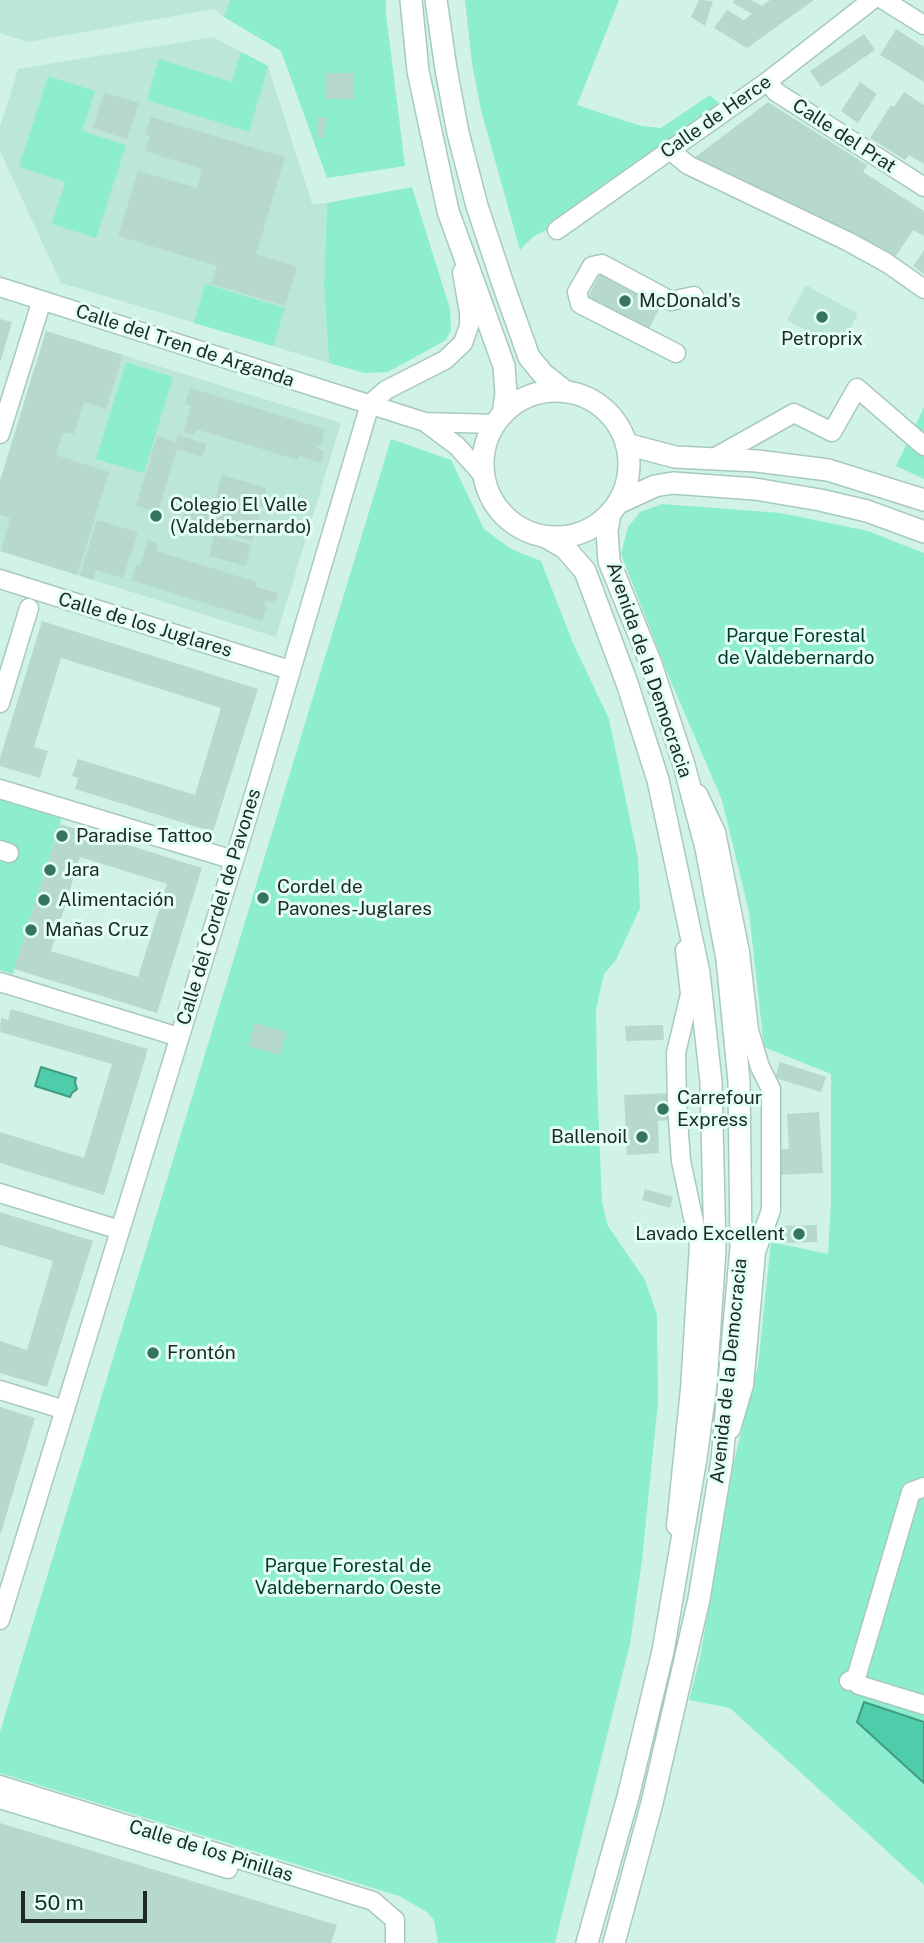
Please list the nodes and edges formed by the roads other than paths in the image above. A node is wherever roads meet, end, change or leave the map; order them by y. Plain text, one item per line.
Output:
1 (411, 0) edge
2 (436, 0) edge
3 (872, 0) edge
4 (884, 0) edge
5 (924, 25) edge
6 (768, 81) junction
7 (670, 150) junction
8 (924, 187) edge
9 (448, 211) junction
10 (557, 230) dead end
11 (0, 287) edge
12 (924, 289) edge
13 (694, 296) dead end
14 (42, 300) junction
15 (676, 353) dead end
16 (566, 392) junction
17 (370, 404) junction
18 (499, 419) junction
19 (425, 422) junction
20 (0, 434) edge
21 (626, 444) junction
22 (924, 446) edge
23 (712, 459) junction
24 (483, 475) junction
25 (924, 500) edge
26 (614, 508) junction
27 (924, 532) edge
28 (544, 536) junction
29 (0, 579) edge
30 (29, 608) dead end
31 (290, 670) junction
32 (0, 703) edge
33 (684, 765) junction
34 (658, 780) junction
35 (0, 789) edge
36 (234, 860) junction
37 (4, 983) edge
38 (179, 1037) junction
39 (0, 1193) edge
40 (120, 1230) junction
41 (0, 1390) edge
42 (65, 1410) junction
43 (722, 1460) junction
44 (920, 1486) edge
45 (4, 1591) edge
46 (673, 1598) junction
47 (0, 1620) edge
48 (924, 1705) edge
49 (0, 1785) edge
50 (0, 1799) edge
51 (387, 1943) edge
52 (395, 1943) edge
53 (587, 1943) edge
54 (614, 1943) edge

1 - 9 main road
2 - 16 main road
3 - 6 street, Calle de Herce
4 - 5 street
6 - 7 street, Calle de Herce
6 - 8 street, Calle del Prat
7 - 10 street, Calle de Herce
7 - 12 street
9 - 17 street
9 - 18 main road
11 - 14 street, Calle del Tren de Arganda
13 - 15 street
14 - 17 street, Calle del Tren de Arganda
14 - 20 street
16 - 18 main road
16 - 21 main road
17 - 19 street, Calle del Tren de Arganda
17 - 31 street, Calle del Cordel de Pavones
18 - 19 street, Calle del Tren de Arganda
18 - 24 main road
19 - 24 street, Calle del Tren de Arganda
21 - 23 main road
21 - 26 main road
22 - 23 street
23 - 25 main road
24 - 28 main road
26 - 27 main road
26 - 28 main road
26 - 33 main road, Avenida de la Democracia
28 - 34 main road, Avenida de la Democracia
29 - 31 street, Calle de los Juglares
30 - 32 street
31 - 36 street, Calle del Cordel de Pavones
33 - 43 main road, Avenida de la Democracia
33 - 43 street
34 - 46 street
34 - 46 main road, Avenida de la Democracia
35 - 36 street
36 - 38 street, Calle del Cordel de Pavones
37 - 38 street
38 - 40 street, Calle del Cordel de Pavones
39 - 40 street
40 - 42 street, Calle del Cordel de Pavones
41 - 42 street
42 - 45 street, Calle del Cordel de Pavones
43 - 54 main road, Avenida de la Democracia
44 - 48 street
45 - 47 street, Calle del Cordel de Pavones
46 - 53 main road, Avenida de la Democracia
49 - 52 street, Calle de los Pinillas
50 - 51 street, Calle de los Pinillas

